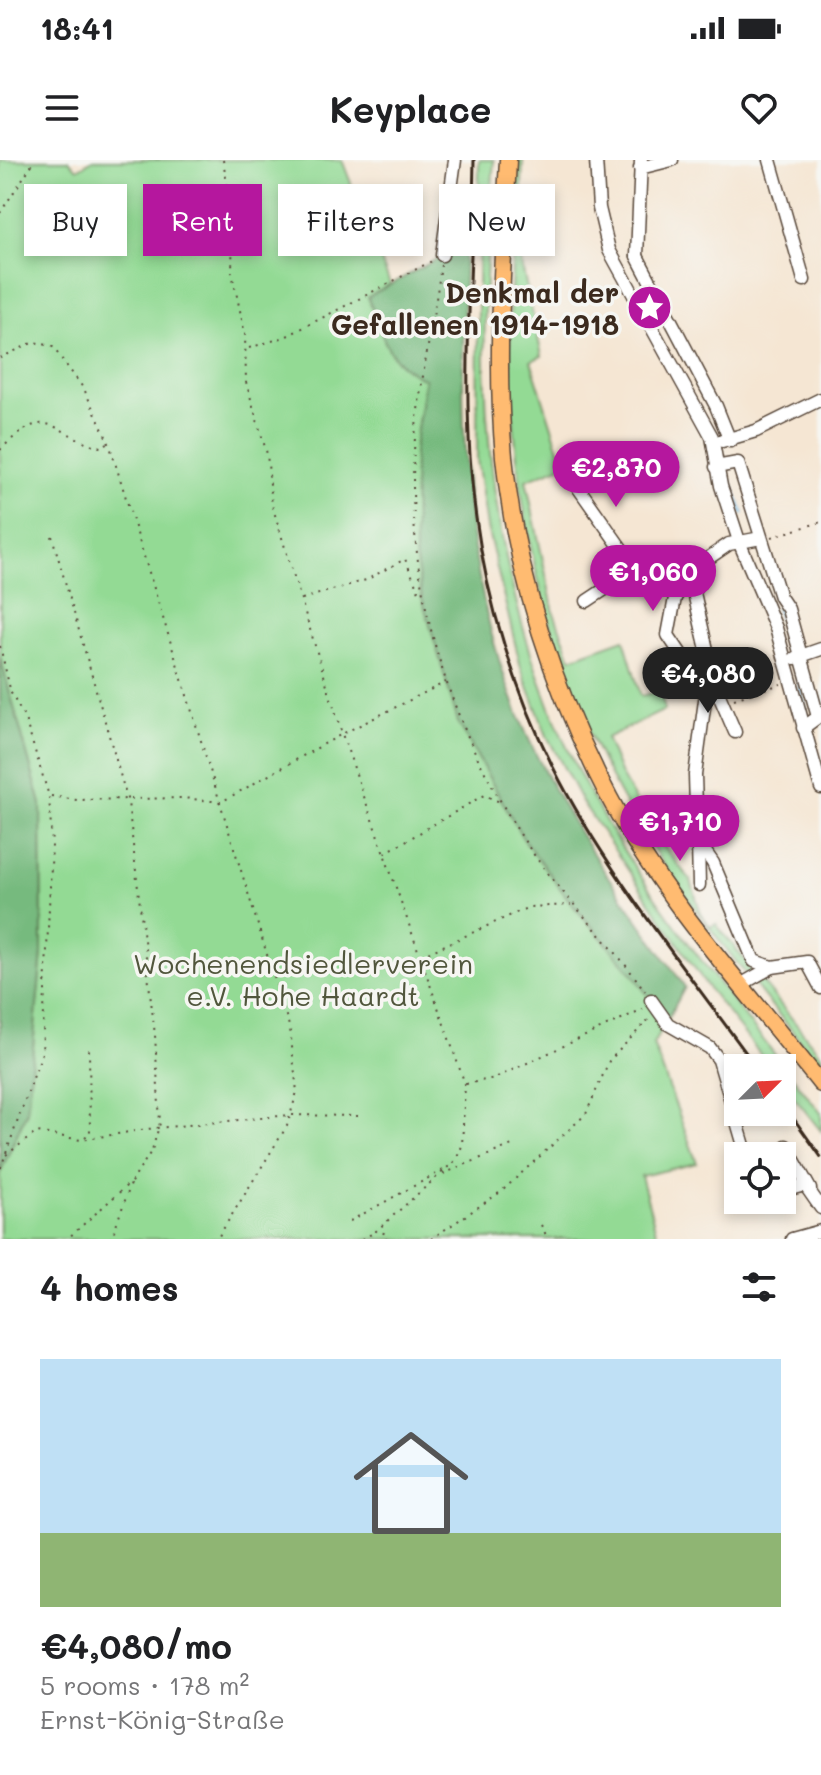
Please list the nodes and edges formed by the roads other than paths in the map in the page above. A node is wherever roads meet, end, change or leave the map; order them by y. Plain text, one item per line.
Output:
1 (455, 160) edge
2 (508, 160) edge
3 (596, 160) edge
4 (672, 160) edge
5 (770, 160) edge
6 (640, 164) edge
7 (452, 184) edge
8 (637, 256) junction
9 (615, 264) junction
10 (804, 280) dead end
11 (821, 399) edge
12 (712, 437) junction
13 (730, 441) junction
14 (716, 467) junction
15 (568, 473) dead end
16 (761, 539) junction
17 (740, 544) junction
18 (635, 568) junction
19 (694, 568) junction
20 (780, 597) junction
21 (587, 601) dead end
22 (767, 602) junction
23 (821, 649) edge
24 (793, 658) junction
25 (708, 679) junction
26 (803, 728) junction
27 (735, 732) dead end
28 (821, 788) edge
29 (697, 840) junction
30 (699, 885) dead end
31 (772, 967) junction
32 (742, 984) junction
33 (821, 988) edge
34 (654, 1005) road end
35 (821, 1084) edge
36 (743, 1142) edge
37 (796, 1164) edge
38 (796, 1186) edge
39 (810, 1189) junction
40 (821, 1208) edge
41 (821, 1231) edge
42 (792, 1239) edge

1 - 7 street
2 - 32 main road
3 - 9 street
4 - 6 street
5 - 10 street
6 - 8 street
8 - 9 street
8 - 13 street
9 - 12 street
11 - 13 street
12 - 13 street
12 - 14 street
14 - 16 street
14 - 17 street
15 - 18 street
16 - 17 street
16 - 20 street
17 - 19 street
17 - 22 street
18 - 19 street
18 - 21 street
19 - 25 street
19 - 25 street
20 - 22 street
20 - 24 street
22 - 24 street
23 - 24 street
24 - 26 street
24 - 26 street
25 - 27 street
25 - 29 street
26 - 28 street
29 - 30 street
29 - 31 street
31 - 32 street
31 - 33 street
32 - 35 main road
34 - 36 street
37 - 39 street
38 - 39 street
39 - 40 street
41 - 42 street

